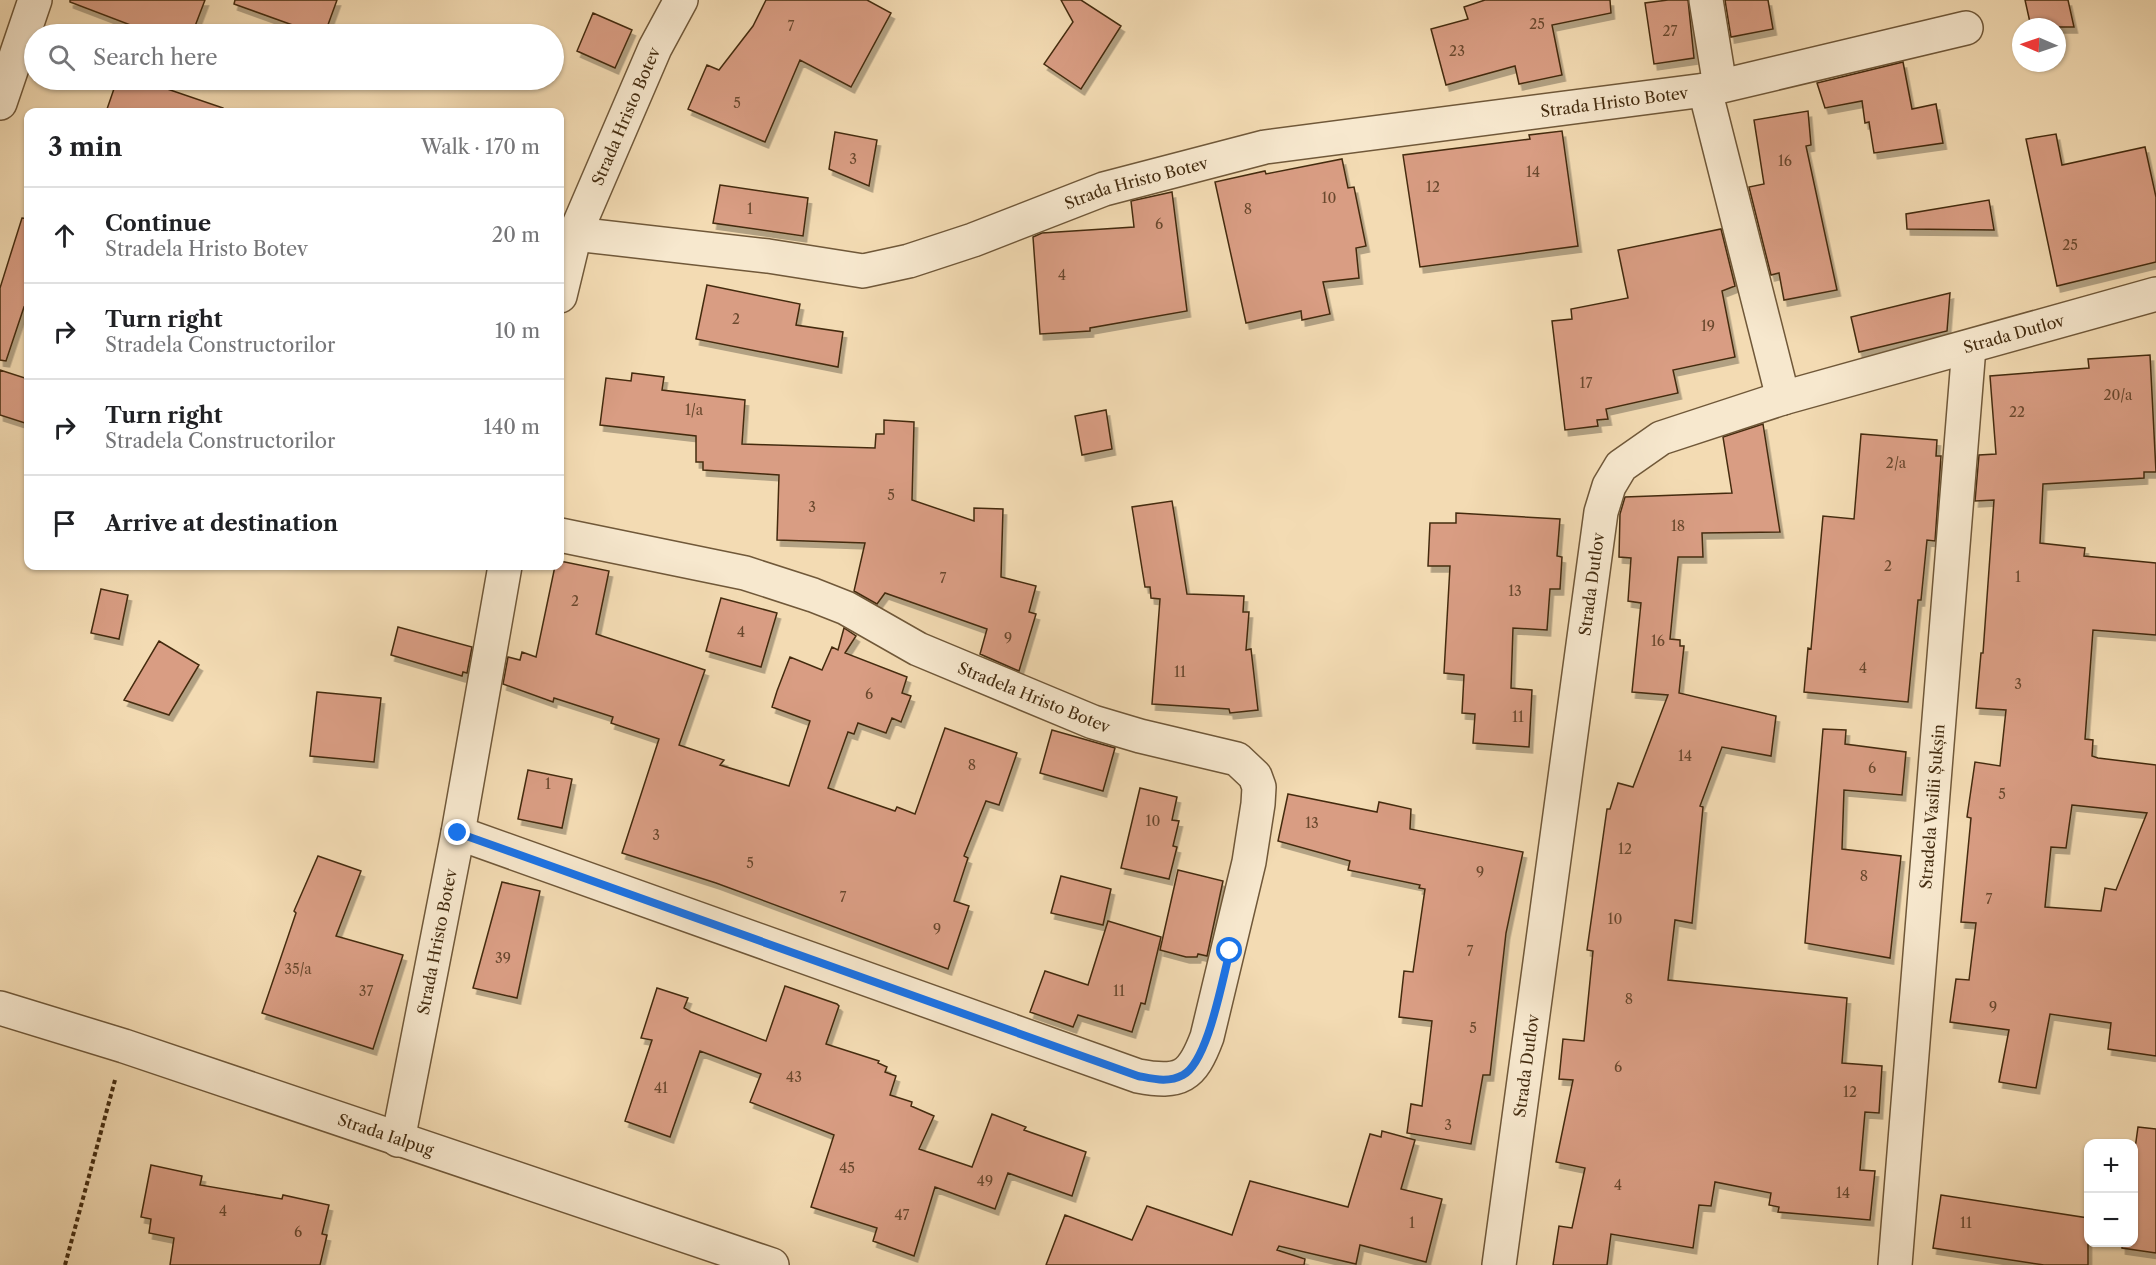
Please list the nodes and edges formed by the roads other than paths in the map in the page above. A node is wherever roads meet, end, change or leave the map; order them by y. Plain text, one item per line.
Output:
1 (35, 0) edge
2 (681, 0) edge
3 (1706, 0) edge
4 (27, 24) edge
5 (1966, 28) dead end
6 (24, 32) edge
7 (1713, 88) junction
8 (0, 103) edge
9 (574, 234) junction
10 (564, 278) edge
11 (2156, 294) edge
12 (1969, 347) junction
13 (1783, 398) junction
14 (564, 536) edge
15 (504, 570) edge
16 (458, 833) junction
17 (0, 1008) edge
18 (398, 1140) junction
19 (772, 1265) edge
20 (1499, 1265) edge
21 (1894, 1265) edge

1 - 4 street
2 - 9 street, Strada Hristo Botev
3 - 7 street, Strada Hristo Botev
5 - 7 street, Strada Hristo Botev
6 - 8 street
7 - 9 street, Strada Hristo Botev
7 - 13 street, Strada Hristo Botev
9 - 10 street, Strada Hristo Botev
11 - 12 street, Strada Dutlov
12 - 13 street, Strada Dutlov
12 - 21 street, Stradela Vasilii Șukșin
13 - 20 street, Strada Dutlov
14 - 16 street, Stradela Hristo Botev
15 - 16 street, Strada Hristo Botev
16 - 18 street, Strada Hristo Botev
17 - 18 street, Strada Ialpug
18 - 19 street, Strada Ialpug

